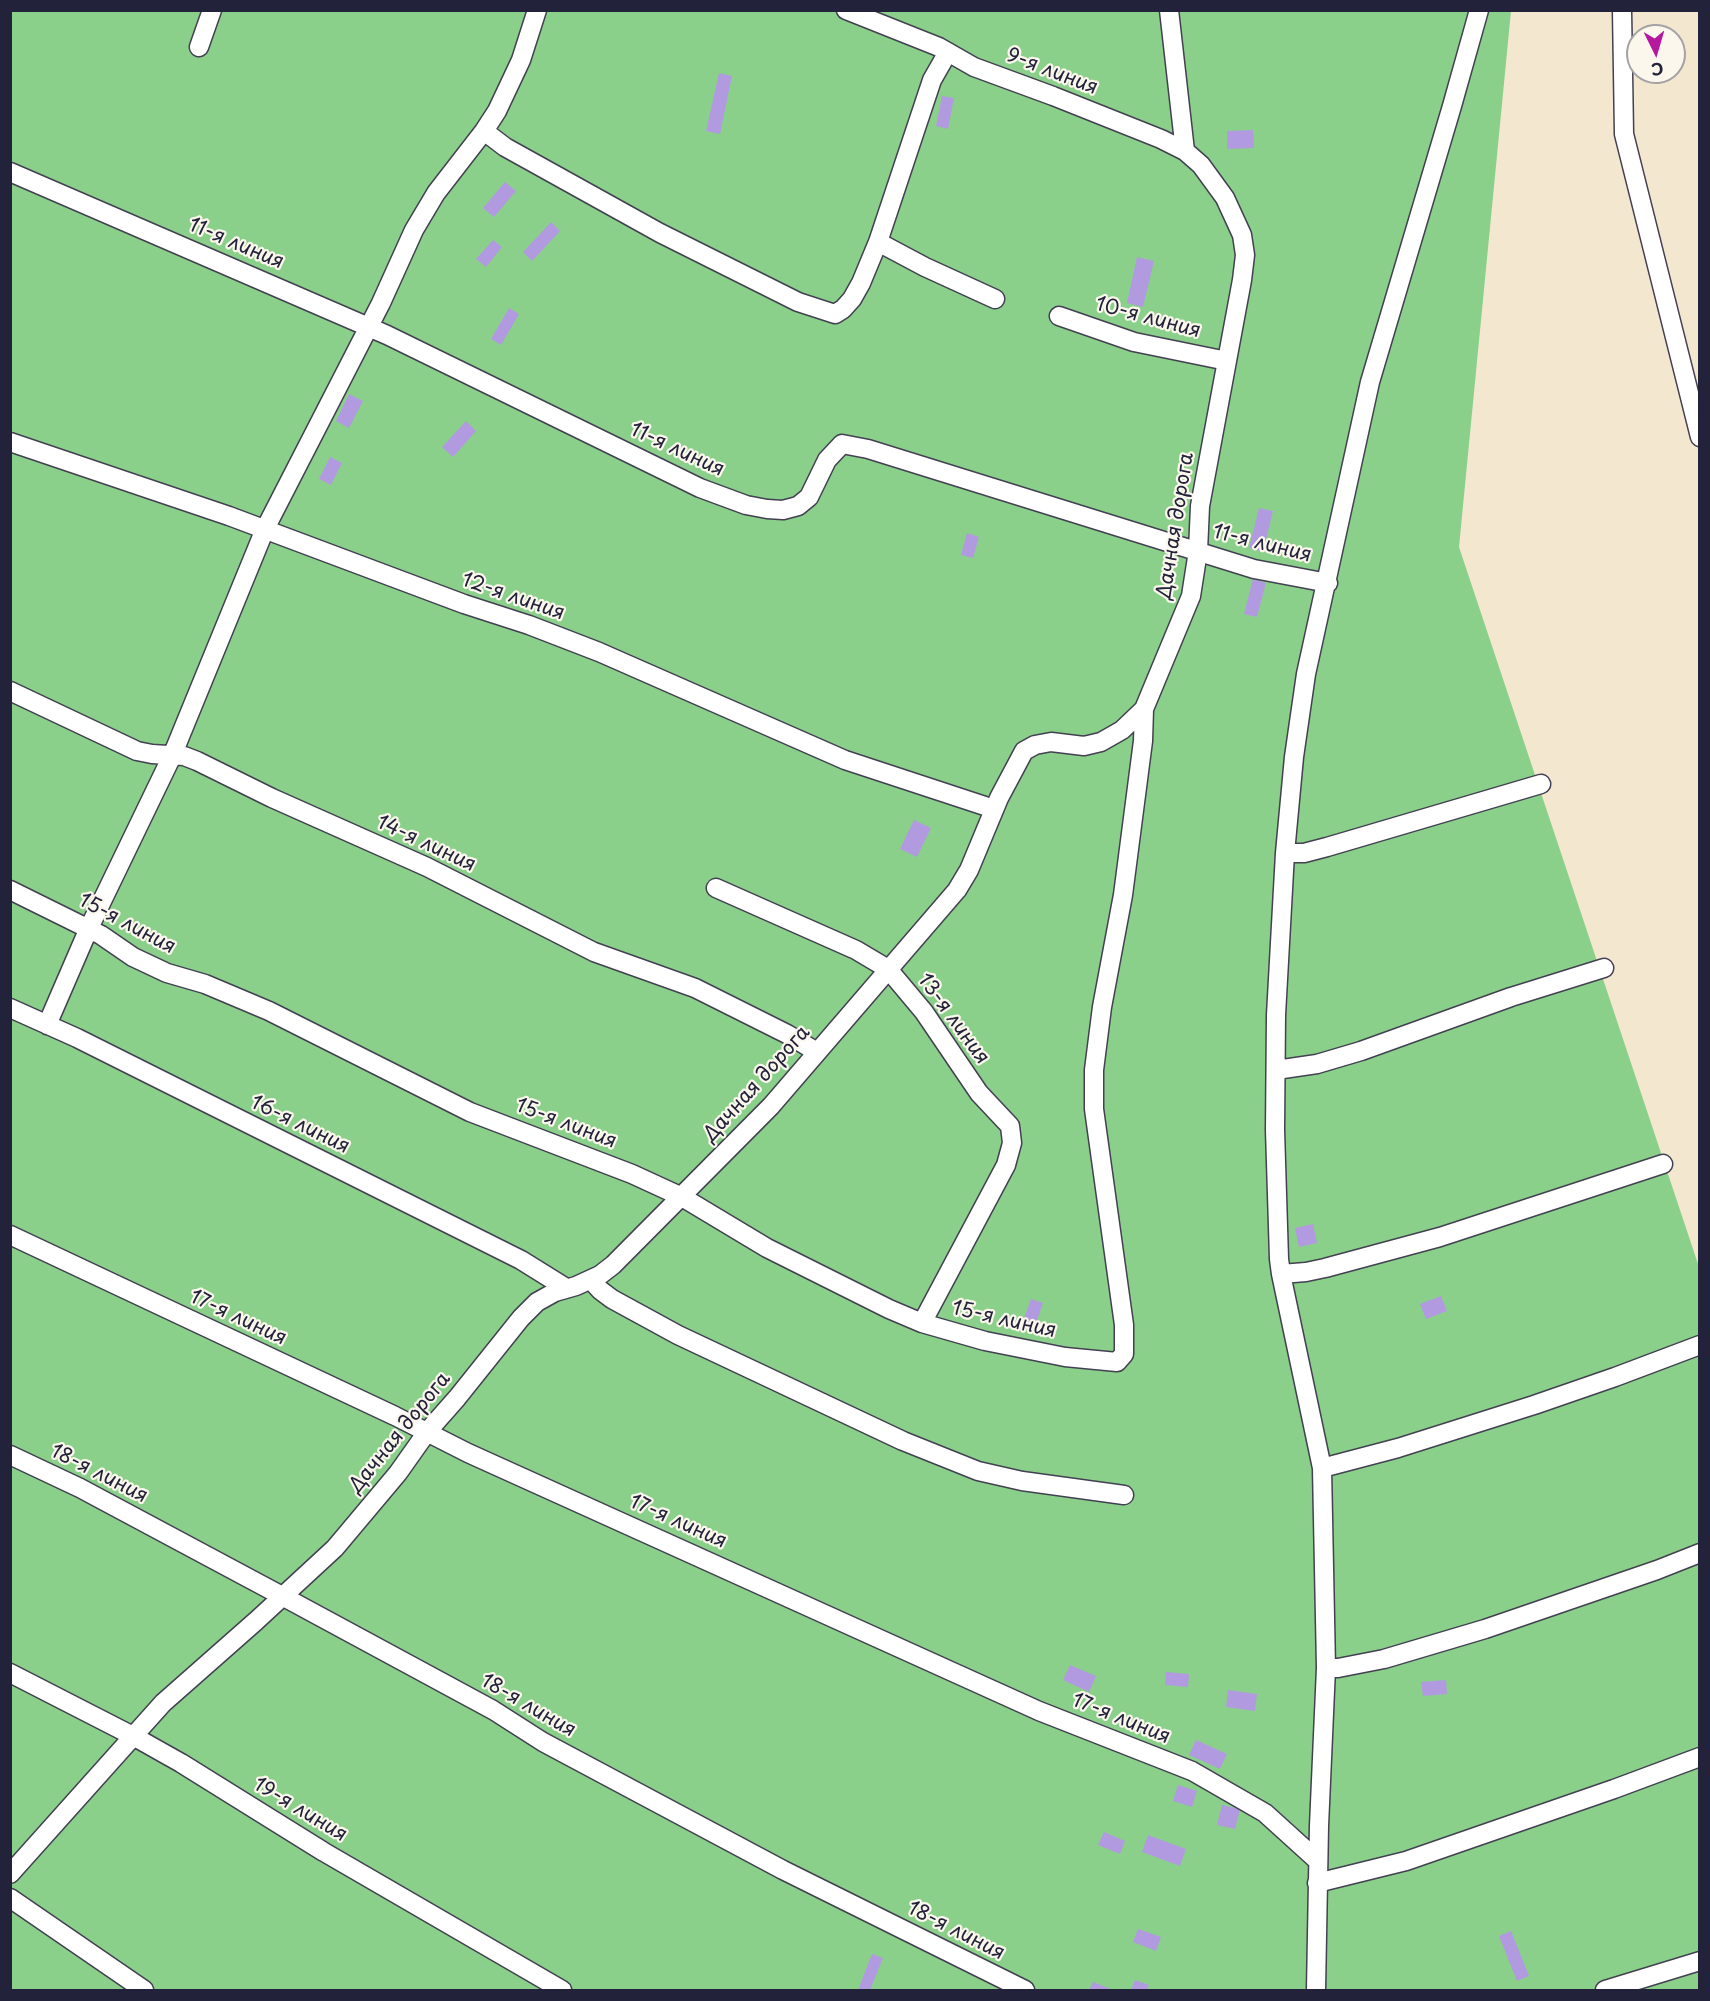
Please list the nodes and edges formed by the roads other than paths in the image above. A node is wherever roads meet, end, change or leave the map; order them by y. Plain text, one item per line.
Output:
1 (212, 10) edge
2 (537, 10) edge
3 (846, 10) edge
4 (1169, 10) edge
5 (1479, 10) edge
6 (1622, 10) edge
7 (199, 47) dead end
8 (948, 52) junction
9 (484, 131) junction
10 (1185, 151) junction
11 (10, 172) edge
12 (1225, 198) joint
13 (878, 242) junction
14 (995, 299) dead end
15 (1059, 316) dead end
16 (369, 327) junction
17 (1227, 361) junction
18 (1700, 437) edge
19 (10, 442) edge
20 (265, 530) junction
21 (1198, 551) junction
22 (1328, 583) junction
23 (10, 691) edge
24 (1144, 709) junction
25 (172, 756) junction
26 (1541, 784) dead end
27 (994, 809) junction
28 (1285, 853) junction
29 (716, 888) dead end
30 (10, 890) edge
31 (89, 928) junction
32 (1604, 968) dead end
33 (888, 969) junction
34 (10, 1008) edge
35 (47, 1024) junction
36 (817, 1052) junction
37 (1276, 1070) junction
38 (1663, 1164) dead end
39 (682, 1197) junction
40 (10, 1235) edge
41 (1281, 1274) junction
42 (591, 1280) junction
43 (566, 1288) junction
44 (922, 1323) junction
45 (1700, 1345) edge
46 (427, 1432) junction
47 (10, 1455) edge
48 (1322, 1468) junction
49 (1124, 1495) dead end
50 (1700, 1553) edge
51 (282, 1596) junction
52 (1326, 1668) junction
53 (10, 1672) edge
54 (133, 1736) junction
55 (1700, 1756) edge
56 (1318, 1861) junction
57 (10, 1874) edge
58 (1317, 1883) junction
59 (10, 1898) edge
60 (1700, 1961) edge
61 (144, 1990) edge
62 (562, 1990) edge
63 (1025, 1990) edge
64 (1316, 1990) edge
65 (1605, 1990) edge

1 - 7 street
2 - 9 street
3 - 8 street, 9-я линия
4 - 10 street
5 - 22 street
6 - 18 street
8 - 10 street, 9-я линия
8 - 13 street
9 - 13 street
9 - 16 street
10 - 12 street, 9-я линия
11 - 16 street, 11-я линия
12 - 17 street, Дачная дорога
13 - 14 street
15 - 17 street, 10-я линия
16 - 20 street
16 - 21 street, 11-я линия
17 - 21 street, Дачная дорога
19 - 20 street, 12-я линия
20 - 25 street
20 - 27 street, 12-я линия
21 - 22 street, 11-я линия
21 - 24 street, Дачная дорога
22 - 28 street
23 - 25 street, 14-я линия
24 - 27 street, Дачная дорога
24 - 44 street, 15-я линия
25 - 31 street
25 - 36 street, 14-я линия
26 - 28 street
27 - 33 street, Дачная дорога
28 - 37 street
29 - 33 street, 13-я линия
30 - 31 street, 15-я линия
31 - 35 street
31 - 39 street, 15-я линия
32 - 37 street
33 - 36 street, Дачная дорога
33 - 44 street, 13-я линия
34 - 35 street, 16-я линия
35 - 43 street, 16-я линия
36 - 39 street, Дачная дорога
37 - 41 street
38 - 41 street
39 - 42 street, Дачная дорога
39 - 44 street, 15-я линия
40 - 46 street, 17-я линия
41 - 48 street
42 - 43 street, Дачная дорога
42 - 49 street
43 - 46 street, Дачная дорога
45 - 48 street
46 - 51 street, Дачная дорога
46 - 56 street, 17-я линия
47 - 51 street, 18-я линия
48 - 52 street
50 - 52 street
51 - 54 street, Дачная дорога
51 - 63 street, 18-я линия
52 - 56 street
53 - 54 street, 19-я линия
54 - 57 street, Дачная дорога
54 - 62 street, 19-я линия
55 - 58 street
56 - 58 street
58 - 64 street
59 - 61 street
60 - 65 street

